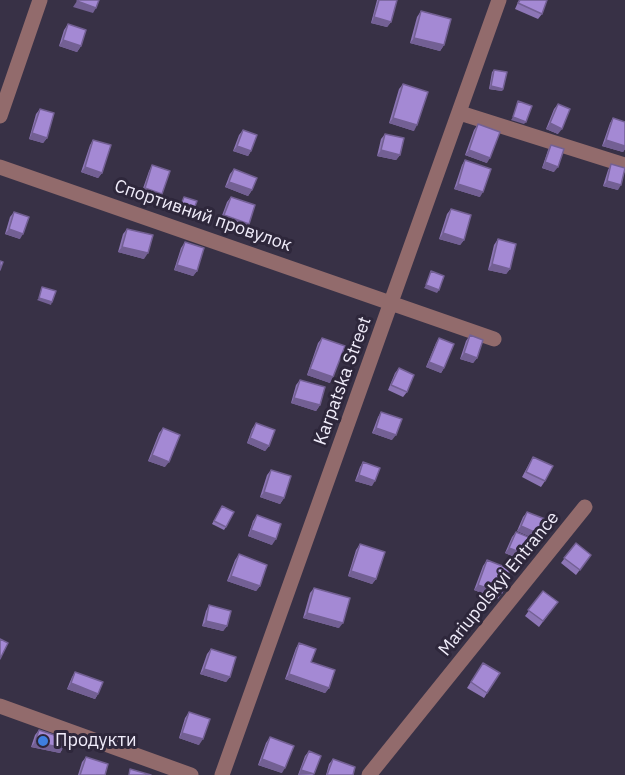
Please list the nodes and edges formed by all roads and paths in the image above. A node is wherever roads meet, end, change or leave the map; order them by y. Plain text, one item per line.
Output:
1 (40, 0) edge
2 (499, 0) edge
3 (460, 113) junction
4 (0, 116) edge
5 (625, 165) edge
6 (0, 167) edge
7 (393, 302) junction
8 (494, 339) dead end
9 (585, 507) dead end
10 (0, 706) edge
11 (191, 775) edge
12 (222, 775) edge
13 (369, 775) edge

1 - 4 street
2 - 3 street, Karpatska Street
3 - 5 street
3 - 7 street, Karpatska Street
6 - 7 street, Спортивний провулок
7 - 8 street, Спортивний провулок
7 - 12 street, Karpatska Street
9 - 13 street, Mariupolskyi Entrance
10 - 11 street

